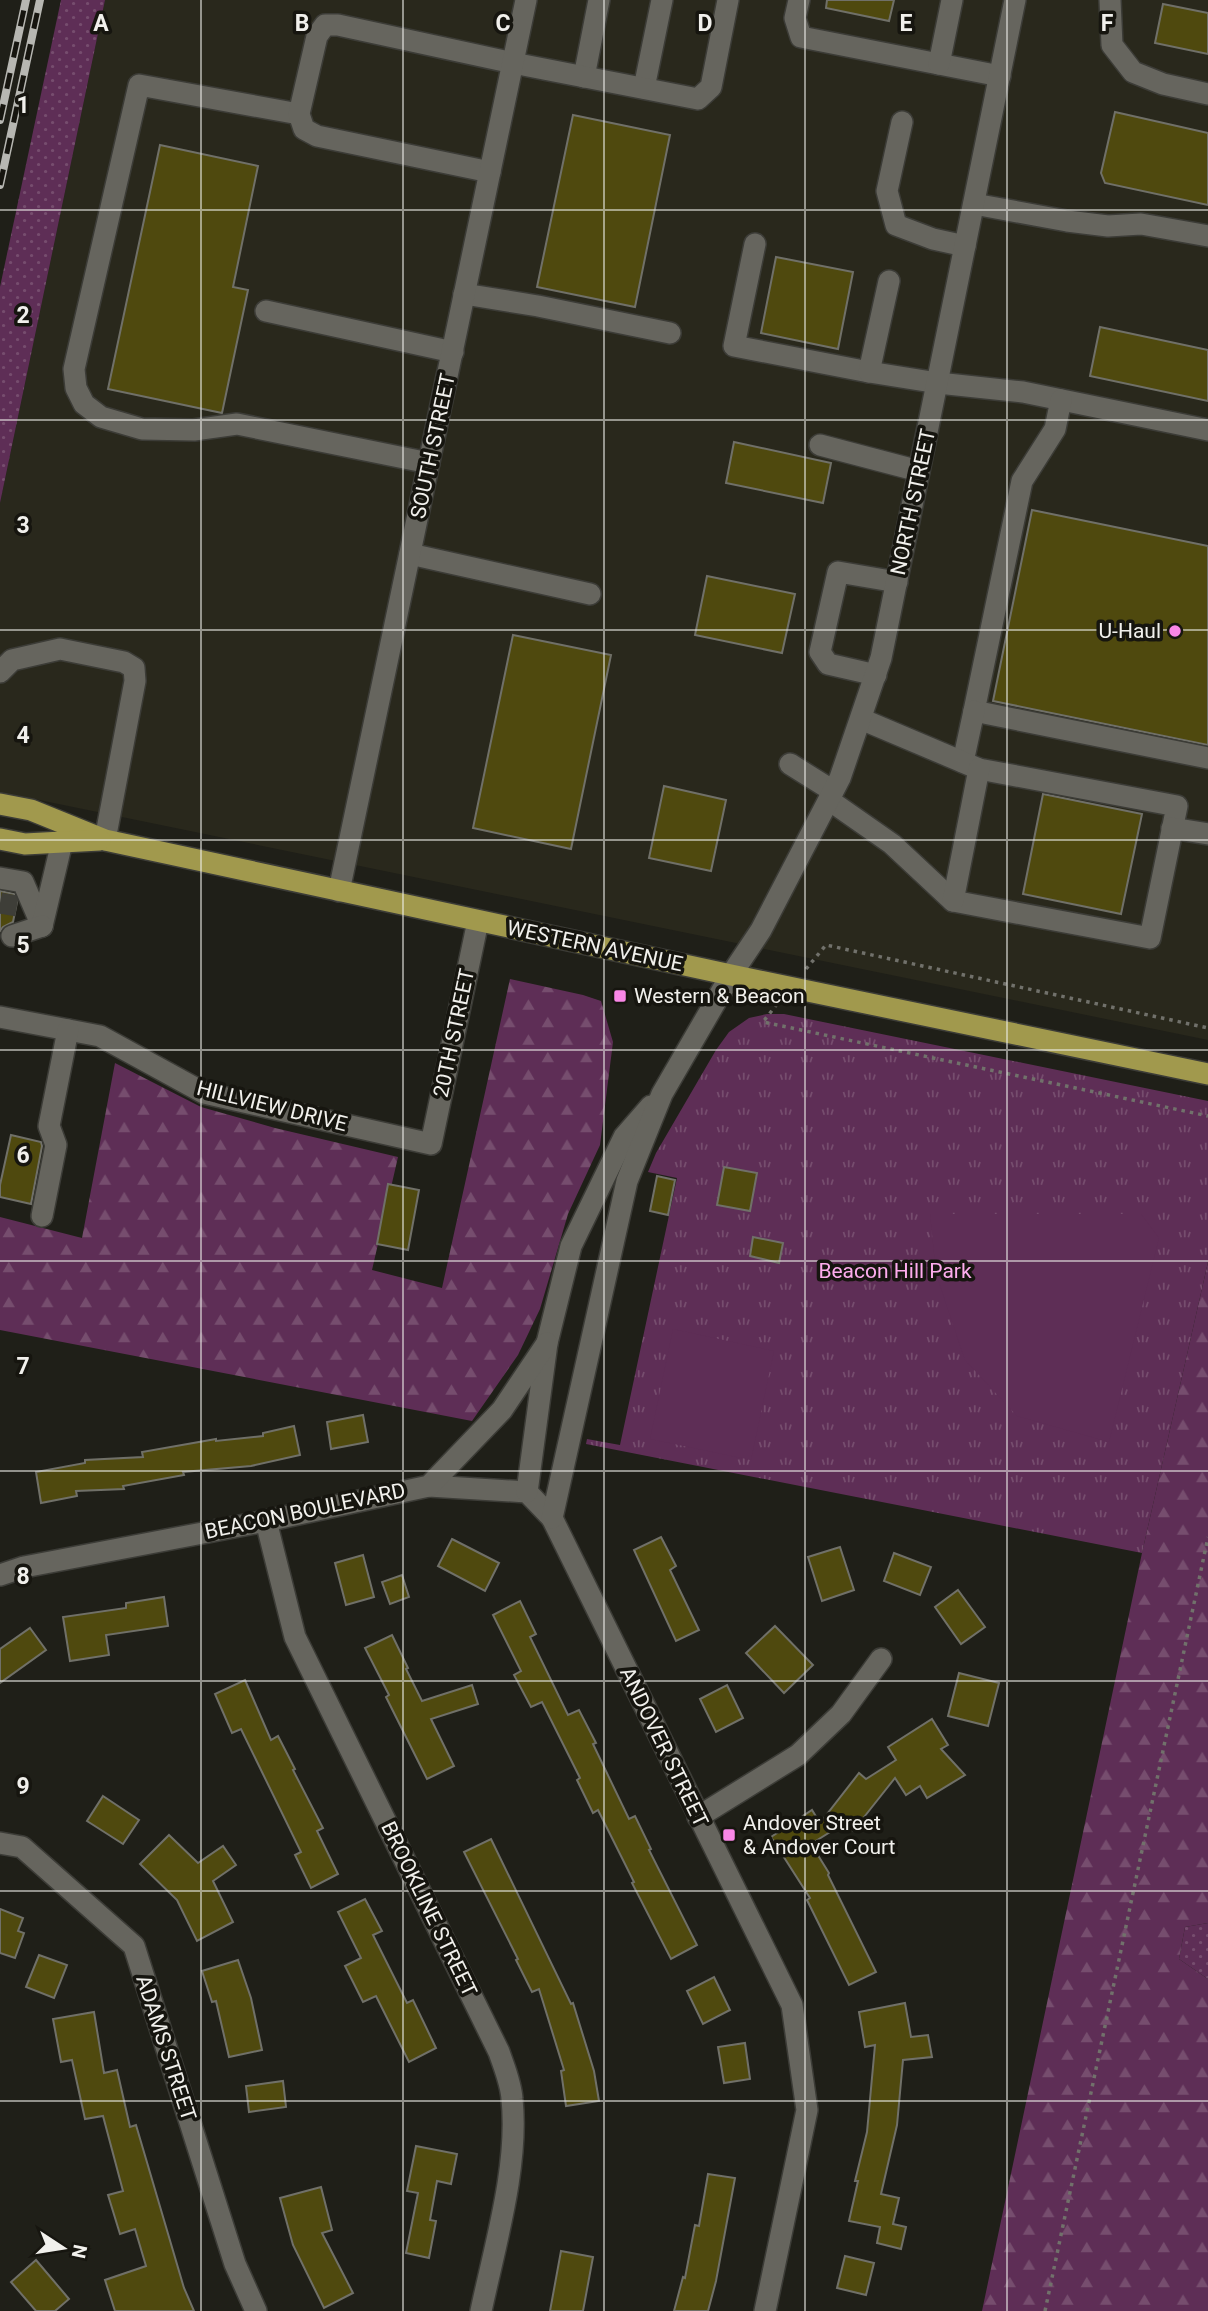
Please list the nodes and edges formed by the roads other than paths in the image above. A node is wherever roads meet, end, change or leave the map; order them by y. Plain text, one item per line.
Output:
1 (526, 0) edge
2 (598, 0) edge
3 (662, 0) edge
4 (728, 0) edge
5 (799, 0) edge
6 (952, 0) edge
7 (1016, 0) edge
8 (1110, 0) edge
9 (513, 63) junction
10 (939, 64) junction
11 (1000, 76) junction
12 (584, 77) junction
13 (644, 88) junction
14 (1208, 94) edge
15 (299, 114) junction
16 (901, 122) dead end
17 (490, 172) junction
18 (974, 204) junction
19 (1208, 236) edge
20 (755, 244) dead end
21 (965, 246) junction
22 (889, 281) dead end
23 (464, 294) junction
24 (266, 311) dead end
25 (670, 333) dead end
26 (453, 352) junction
27 (869, 372) junction
28 (938, 383) junction
29 (1061, 400) junction
30 (1208, 430) edge
31 (820, 445) dead end
32 (429, 463) junction
33 (919, 471) junction
34 (410, 554) junction
35 (897, 582) junction
36 (590, 594) dead end
37 (0, 672) edge
38 (876, 675) junction
39 (974, 711) junction
40 (861, 719) junction
41 (1208, 758) edge
42 (790, 764) dead end
43 (971, 765) junction
44 (831, 795) junction
45 (0, 804) edge
46 (1172, 828) junction
47 (1208, 834) edge
48 (0, 839) edge
49 (105, 840) junction
50 (62, 842) junction
51 (0, 877) edge
52 (339, 891) junction
53 (953, 901) junction
54 (17, 906) tunnel mouth
55 (478, 921) junction
56 (42, 926) junction
57 (12, 936) dead end
58 (731, 975) junction
59 (0, 1017) edge
60 (68, 1030) junction
61 (1208, 1074) edge
62 (662, 1094) junction
63 (431, 1144) joint
64 (42, 1216) dead end
65 (547, 1343) junction
66 (429, 1486) junction
67 (527, 1492) junction
68 (552, 1518) junction
69 (267, 1521) junction
70 (0, 1575) edge
71 (881, 1659) dead end
72 (698, 1817) junction
73 (0, 1843) edge
74 (256, 2311) edge
75 (481, 2311) edge
76 (765, 2311) edge

1 - 9 street, SOUTH STREET
2 - 12 street
3 - 13 street
4 - 13 street
5 - 10 street
6 - 10 street
7 - 11 street, NORTH STREET
8 - 14 street
9 - 12 street
9 - 15 street
9 - 17 street, SOUTH STREET
10 - 11 street
11 - 18 street, NORTH STREET
12 - 13 street
15 - 17 street
15 - 32 street
16 - 21 street
17 - 23 street, SOUTH STREET
18 - 19 street
18 - 21 street, NORTH STREET
20 - 27 street
21 - 28 street, NORTH STREET
22 - 27 street
23 - 25 street
23 - 26 street, SOUTH STREET
24 - 26 street
26 - 32 street, SOUTH STREET
27 - 28 street
28 - 29 street
28 - 33 street, NORTH STREET
29 - 30 street
29 - 39 street
31 - 33 street
32 - 34 street, SOUTH STREET
33 - 35 street, NORTH STREET
34 - 36 street
34 - 52 street, SOUTH STREET
35 - 38 street, NORTH STREET
35 - 38 street
37 - 49 street
38 - 40 street, NORTH STREET
39 - 41 street
39 - 43 street
40 - 43 street
40 - 44 street, NORTH STREET
42 - 44 street
43 - 46 street
43 - 53 street
44 - 53 street
44 - 58 street, NORTH STREET
45 - 49 main road, WESTERN AVENUE
46 - 47 street
46 - 53 street
48 - 50 main road, WESTERN AVENUE
49 - 50 main road, WESTERN AVENUE
49 - 52 main road, WESTERN AVENUE
50 - 56 street
51 - 56 street
52 - 55 main road, WESTERN AVENUE
54 - 56 street
55 - 58 main road, WESTERN AVENUE
55 - 63 street, 20TH STREET
56 - 57 street
58 - 61 main road, WESTERN AVENUE
58 - 62 street, BEACON BOULEVARD
59 - 60 street, HILLVIEW DRIVE
60 - 63 street, HILLVIEW DRIVE
60 - 64 street
62 - 65 street, BEACON BOULEVARD
62 - 68 street, BEACON BOULEVARD
65 - 66 street, BEACON BOULEVARD
65 - 67 street, BEACON BOULEVARD
66 - 67 street
66 - 69 street, BEACON BOULEVARD
67 - 68 street, ANDOVER STREET
68 - 72 street, ANDOVER STREET
69 - 70 street, BEACON BOULEVARD
69 - 75 street, BROOKLINE STREET
71 - 72 street
72 - 76 street, ANDOVER STREET
73 - 74 street, ADAMS STREET

